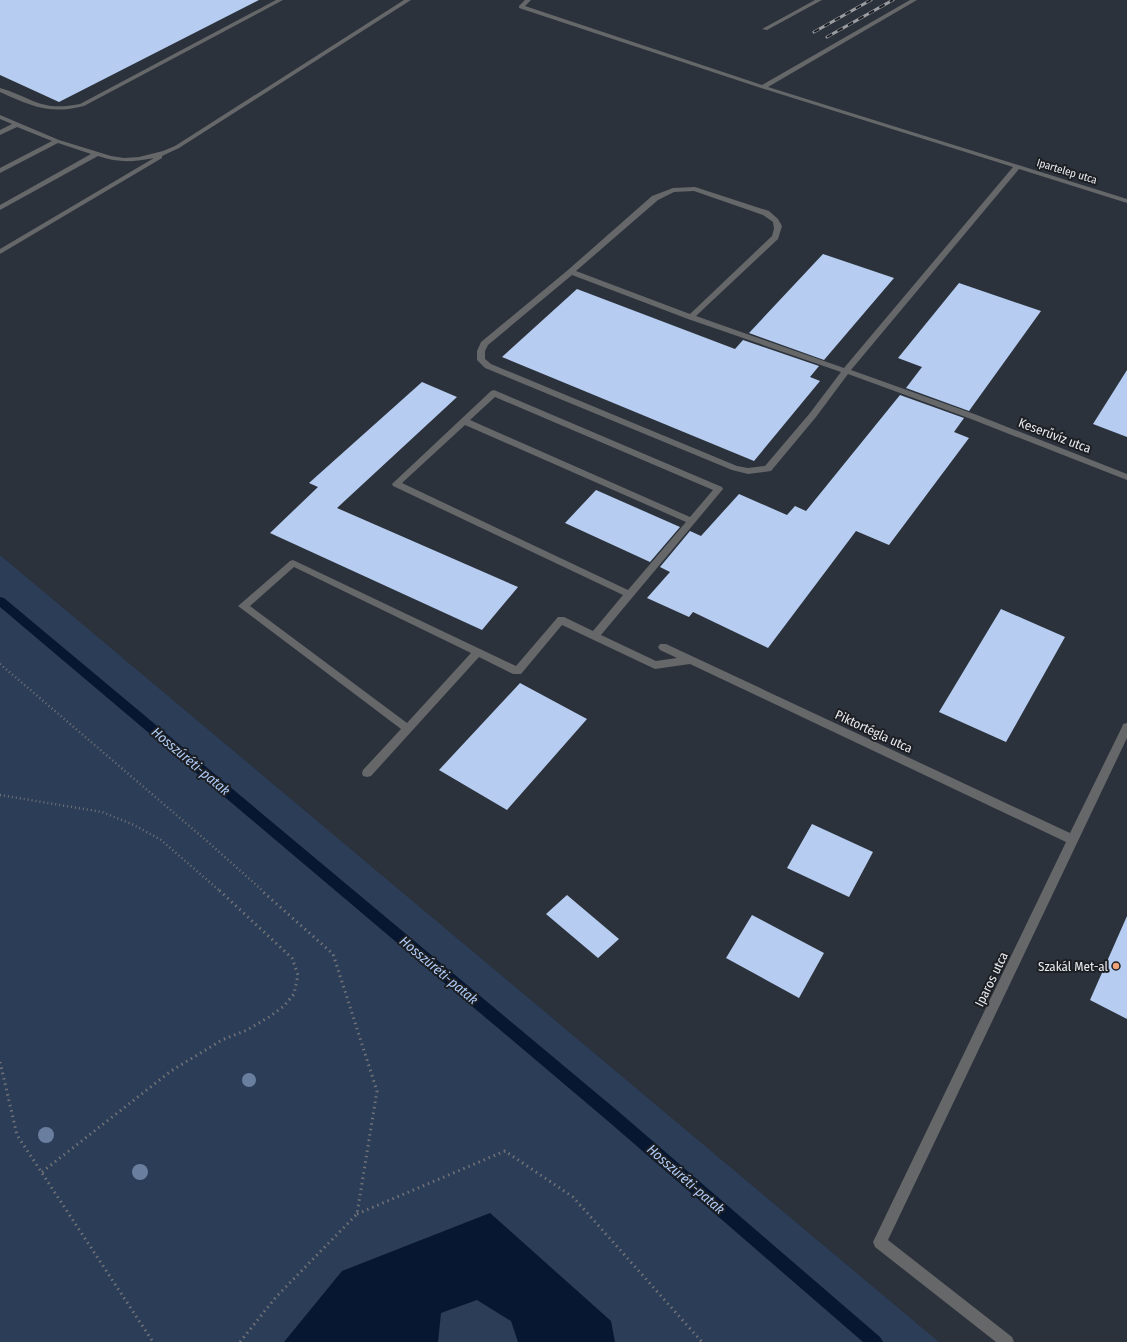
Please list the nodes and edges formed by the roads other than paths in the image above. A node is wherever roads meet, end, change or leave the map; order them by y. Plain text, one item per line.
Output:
1 (280, 0) edge
2 (408, 0) edge
3 (528, 0) edge
4 (819, 0) edge
5 (914, 0) edge
6 (765, 29) dead end
7 (764, 87) junction
8 (0, 90) edge
9 (0, 116) edge
10 (17, 124) junction
11 (0, 132) edge
12 (57, 141) junction
13 (177, 147) junction
14 (97, 154) junction
15 (1017, 167) junction
16 (0, 171) edge
17 (1127, 201) edge
18 (0, 208) edge
19 (0, 252) edge
20 (571, 272) junction
21 (691, 317) junction
22 (846, 370) junction
23 (464, 421) junction
24 (1127, 476) edge
25 (691, 521) junction
26 (629, 594) junction
27 (594, 636) junction
28 (663, 647) dead end
29 (478, 652) junction
30 (691, 660) junction
31 (1127, 727) edge
32 (408, 729) junction
33 (367, 772) dead end
34 (1074, 840) junction
35 (1007, 1342) edge

1 - 8 street
2 - 13 street
3 - 7 street, Ipartelep utca
4 - 6 street
5 - 7 street
7 - 15 street, Ipartelep utca
9 - 10 street
10 - 11 street
10 - 12 street
12 - 14 street
12 - 16 street
13 - 14 street
13 - 19 street
14 - 18 street
15 - 17 street, Ipartelep utca
15 - 22 street
20 - 21 street, Keserűvíz utca
20 - 21 street
20 - 22 street
21 - 22 street, Keserűvíz utca
22 - 24 street, Keserűvíz utca
23 - 25 street
23 - 25 street
23 - 26 street
25 - 26 street
26 - 27 street
27 - 29 street
27 - 30 street
28 - 30 street, Piktortégla utca
29 - 32 street
29 - 32 street
30 - 34 street, Piktortégla utca
31 - 34 street, Iparos utca
32 - 33 street
34 - 35 street, Iparos utca

